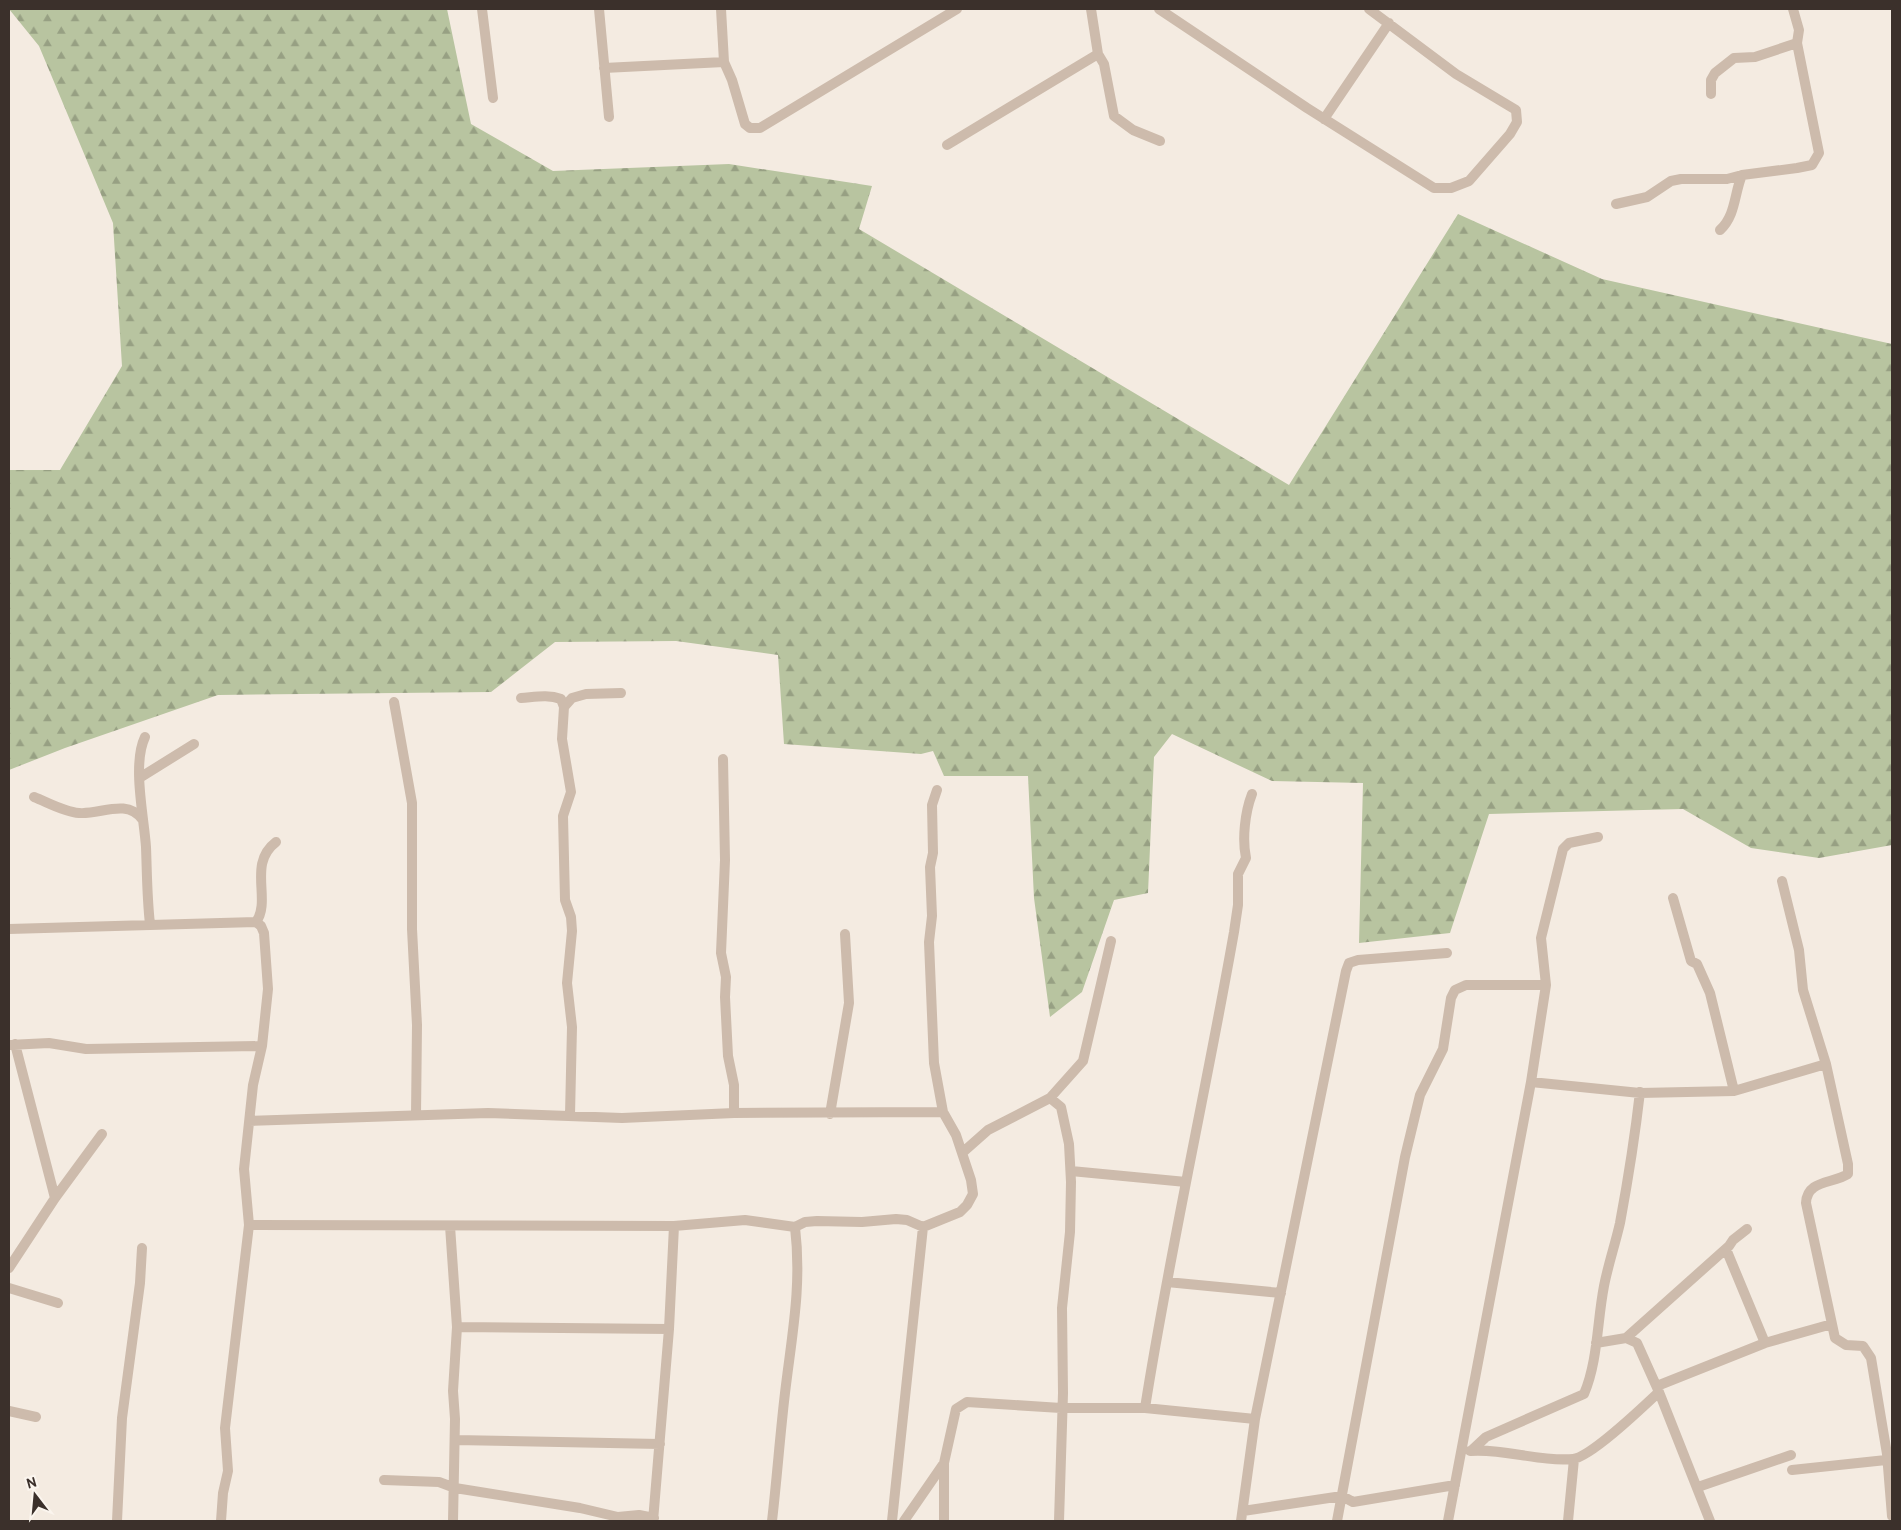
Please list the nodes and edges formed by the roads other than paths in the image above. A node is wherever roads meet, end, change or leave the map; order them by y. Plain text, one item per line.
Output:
1 (482, 9) edge
2 (599, 9) edge
3 (721, 9) edge
4 (956, 9) edge
5 (1091, 9) edge
6 (1159, 9) edge
7 (1369, 9) edge
8 (1793, 9) edge
9 (1389, 23) junction
10 (1797, 43) junction
11 (1098, 54) junction
12 (724, 62) junction
13 (604, 68) junction
14 (1711, 94) dead end
15 (493, 98) dead end
16 (609, 117) dead end
17 (1324, 119) junction
18 (1160, 141) dead end
19 (947, 145) dead end
20 (1742, 175) junction
21 (1616, 204) dead end
22 (1720, 230) dead end
23 (622, 692) dead end
24 (521, 698) dead end
25 (394, 702) dead end
26 (564, 707) junction
27 (145, 737) dead end
28 (194, 744) dead end
29 (723, 759) dead end
30 (141, 777) junction
31 (937, 790) dead end
32 (1252, 794) dead end
33 (34, 797) dead end
34 (142, 819) junction
35 (1598, 837) dead end
36 (276, 842) dead end
37 (1782, 882) dead end
38 (1673, 898) dead end
39 (256, 922) junction
40 (150, 924) junction
41 (9, 929) edge
42 (845, 934) dead end
43 (1110, 941) dead end
44 (1446, 953) dead end
45 (1546, 985) junction
46 (12, 1045) edge
47 (262, 1046) junction
48 (1826, 1064) junction
49 (1531, 1082) junction
50 (1734, 1091) junction
51 (1640, 1092) junction
52 (1050, 1098) junction
53 (734, 1112) junction
54 (943, 1112) junction
55 (830, 1114) junction
56 (416, 1115) junction
57 (570, 1115) junction
58 (250, 1121) junction
59 (102, 1134) dead end
60 (962, 1153) junction
61 (1071, 1171) junction
62 (1186, 1182) junction
63 (55, 1198) junction
64 (248, 1225) junction
65 (450, 1226) junction
66 (674, 1226) junction
67 (795, 1227) junction
68 (923, 1227) junction
69 (1748, 1229) dead end
70 (142, 1248) dead end
71 (1726, 1249) junction
72 (9, 1268) edge
73 (1167, 1282) junction
74 (9, 1288) edge
75 (1281, 1293) junction
76 (58, 1303) dead end
77 (1832, 1324) junction
78 (457, 1328) junction
79 (669, 1328) junction
80 (1626, 1338) junction
81 (1596, 1343) junction
82 (1765, 1343) junction
83 (1658, 1389) junction
84 (1061, 1408) junction
85 (1145, 1408) junction
86 (9, 1411) edge
87 (36, 1416) dead end
88 (1255, 1418) junction
89 (455, 1440) junction
90 (660, 1444) junction
91 (1471, 1451) junction
92 (1460, 1454) junction
93 (1888, 1454) edge
94 (1791, 1456) dead end
95 (1574, 1459) junction
96 (944, 1463) junction
97 (1792, 1470) dead end
98 (384, 1480) dead end
99 (1455, 1485) junction
100 (455, 1488) junction
101 (1698, 1488) junction
102 (1342, 1496) junction
103 (1242, 1516) edge
104 (1892, 1516) edge
105 (654, 1520) edge
106 (118, 1521) edge
107 (221, 1521) edge
108 (453, 1521) edge
109 (772, 1521) edge
110 (892, 1521) edge
111 (904, 1521) edge
112 (944, 1521) edge
113 (1062, 1521) edge
114 (1337, 1521) edge
115 (1448, 1521) edge
116 (1568, 1521) edge
117 (1710, 1521) edge

1 - 15 street
2 - 13 street
3 - 12 street
4 - 12 street
5 - 11 street
6 - 17 street
7 - 9 street
8 - 10 street
9 - 17 street
9 - 17 street
10 - 14 street
10 - 20 street
11 - 18 street
11 - 19 street
12 - 13 street
13 - 16 street
20 - 21 street
20 - 22 street
23 - 26 street
24 - 26 street
25 - 56 street
26 - 57 street
27 - 30 street
28 - 30 street
29 - 53 street
30 - 34 street
31 - 54 street
32 - 62 street
33 - 34 street
34 - 40 street
35 - 45 street
36 - 39 street
37 - 48 street
38 - 50 street
39 - 40 street
39 - 47 street
40 - 41 street
42 - 55 street
43 - 52 street
44 - 75 street
45 - 49 street
45 - 102 street
46 - 47 street
46 - 63 street
47 - 58 street
48 - 50 street
48 - 77 street
49 - 51 street
49 - 92 street
50 - 51 street
51 - 81 street
52 - 60 street
52 - 61 street
53 - 55 street
53 - 57 street
54 - 55 street
54 - 60 street
56 - 57 street
56 - 58 street
58 - 64 street
59 - 63 street
60 - 68 street
61 - 62 street
61 - 84 street
62 - 73 street
63 - 72 street
64 - 65 street
64 - 107 street
65 - 66 street
65 - 78 street
66 - 67 street
66 - 79 street
67 - 68 street
67 - 109 street
68 - 110 street
69 - 71 street
70 - 106 street
71 - 80 street
71 - 82 street
73 - 75 street
73 - 85 street
74 - 76 street
75 - 88 street
77 - 82 street
77 - 93 street
78 - 79 street
78 - 89 street
79 - 90 street
80 - 81 street
80 - 83 street
81 - 91 street
82 - 83 street
83 - 95 street
83 - 101 street
84 - 85 street
84 - 96 street
84 - 113 street
85 - 88 street
86 - 87 street
88 - 103 street
89 - 90 street
89 - 100 street
90 - 105 street
91 - 92 street
91 - 95 street
92 - 99 street
93 - 97 street
93 - 104 street
94 - 101 street
95 - 116 street
96 - 111 street
96 - 112 street
98 - 100 street
99 - 102 street
99 - 115 street
100 - 105 street
100 - 108 street
101 - 117 street
102 - 103 street
102 - 114 street

